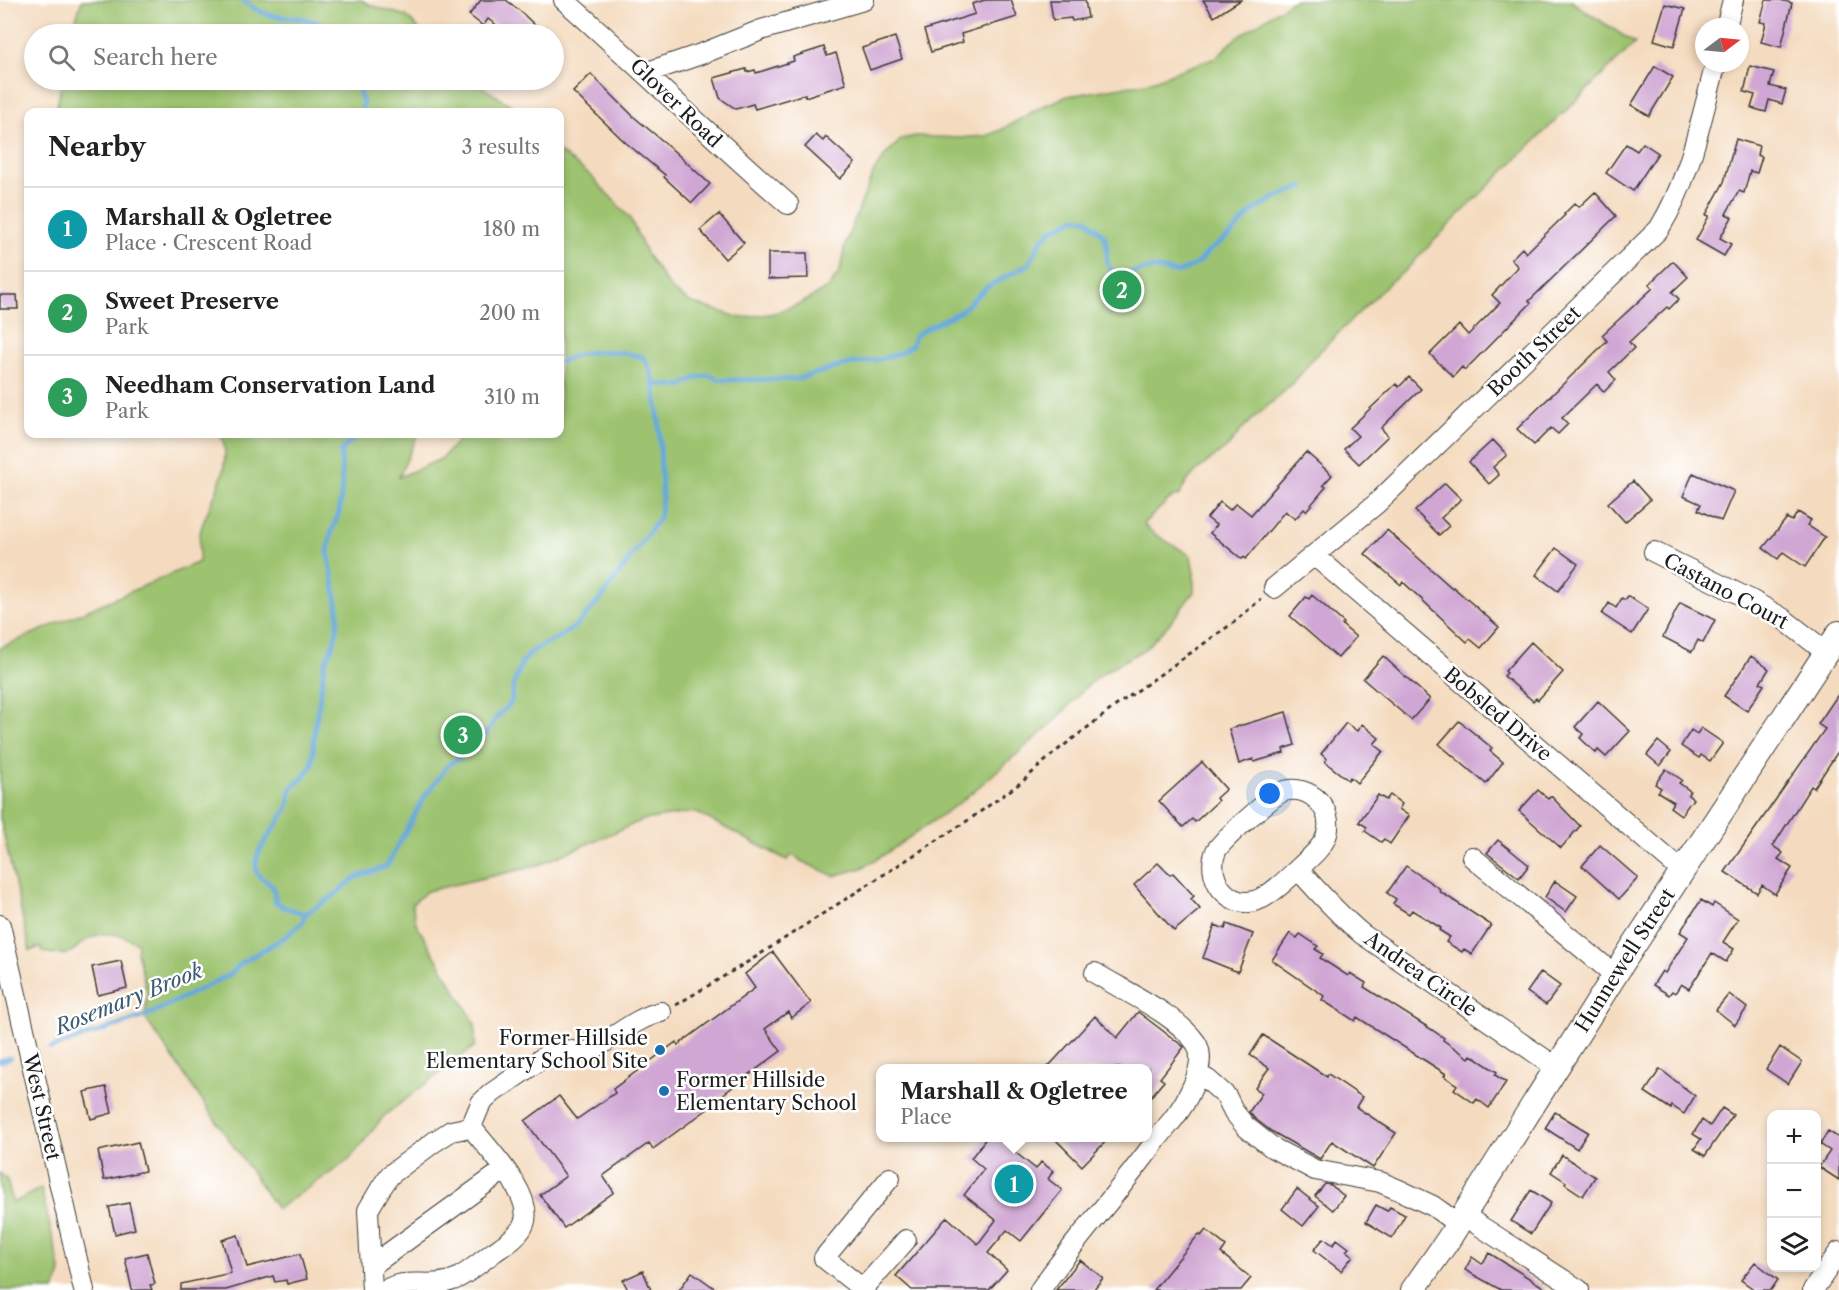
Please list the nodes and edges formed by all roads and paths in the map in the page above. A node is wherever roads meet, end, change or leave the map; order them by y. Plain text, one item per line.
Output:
1 (564, 0) edge
2 (864, 0) edge
3 (1733, 0) edge
4 (1728, 18) edge
5 (1714, 72) edge
6 (645, 73) junction
7 (788, 204) dead end
8 (1654, 552) dead end
9 (1315, 556) junction
10 (1274, 588) joint
11 (1832, 643) edge
12 (1472, 856) dead end
13 (1298, 868) junction
14 (1682, 871) junction
15 (0, 925) edge
16 (1095, 973) dead end
17 (1615, 975) junction
18 (661, 1012) joint
19 (1556, 1067) junction
20 (1197, 1074) junction
21 (471, 1127) junction
22 (504, 1170) junction
23 (890, 1178) dead end
24 (1460, 1220) junction
25 (906, 1240) dead end
26 (1839, 1252) edge
27 (371, 1266) junction
28 (858, 1288) edge
29 (84, 1290) edge
30 (372, 1290) edge
31 (386, 1290) edge
32 (1040, 1290) edge
33 (1413, 1290) edge
34 (1579, 1290) edge
35 (1813, 1290) edge

1 - 6 street, Glover Road
2 - 6 street
3 - 4 street
5 - 9 street, Booth Street
6 - 7 street, Glover Road
8 - 11 street, Castano Court
9 - 10 street, Booth Street
9 - 14 street, Bobsled Drive
10 - 18 path
11 - 14 main road, Hunnewell Street
12 - 17 street
13 - 13 street
13 - 19 street, Andrea Circle
14 - 17 main road, Hunnewell Street
15 - 29 street, West Street
16 - 20 street
17 - 19 main road, Hunnewell Street
18 - 21 street
19 - 24 main road, Hunnewell Street
20 - 24 street
20 - 32 street
21 - 22 street
21 - 27 street
22 - 27 street
22 - 31 street
23 - 28 street
24 - 33 main road, Hunnewell Street
24 - 34 street
25 - 28 street
26 - 35 street
27 - 30 street

